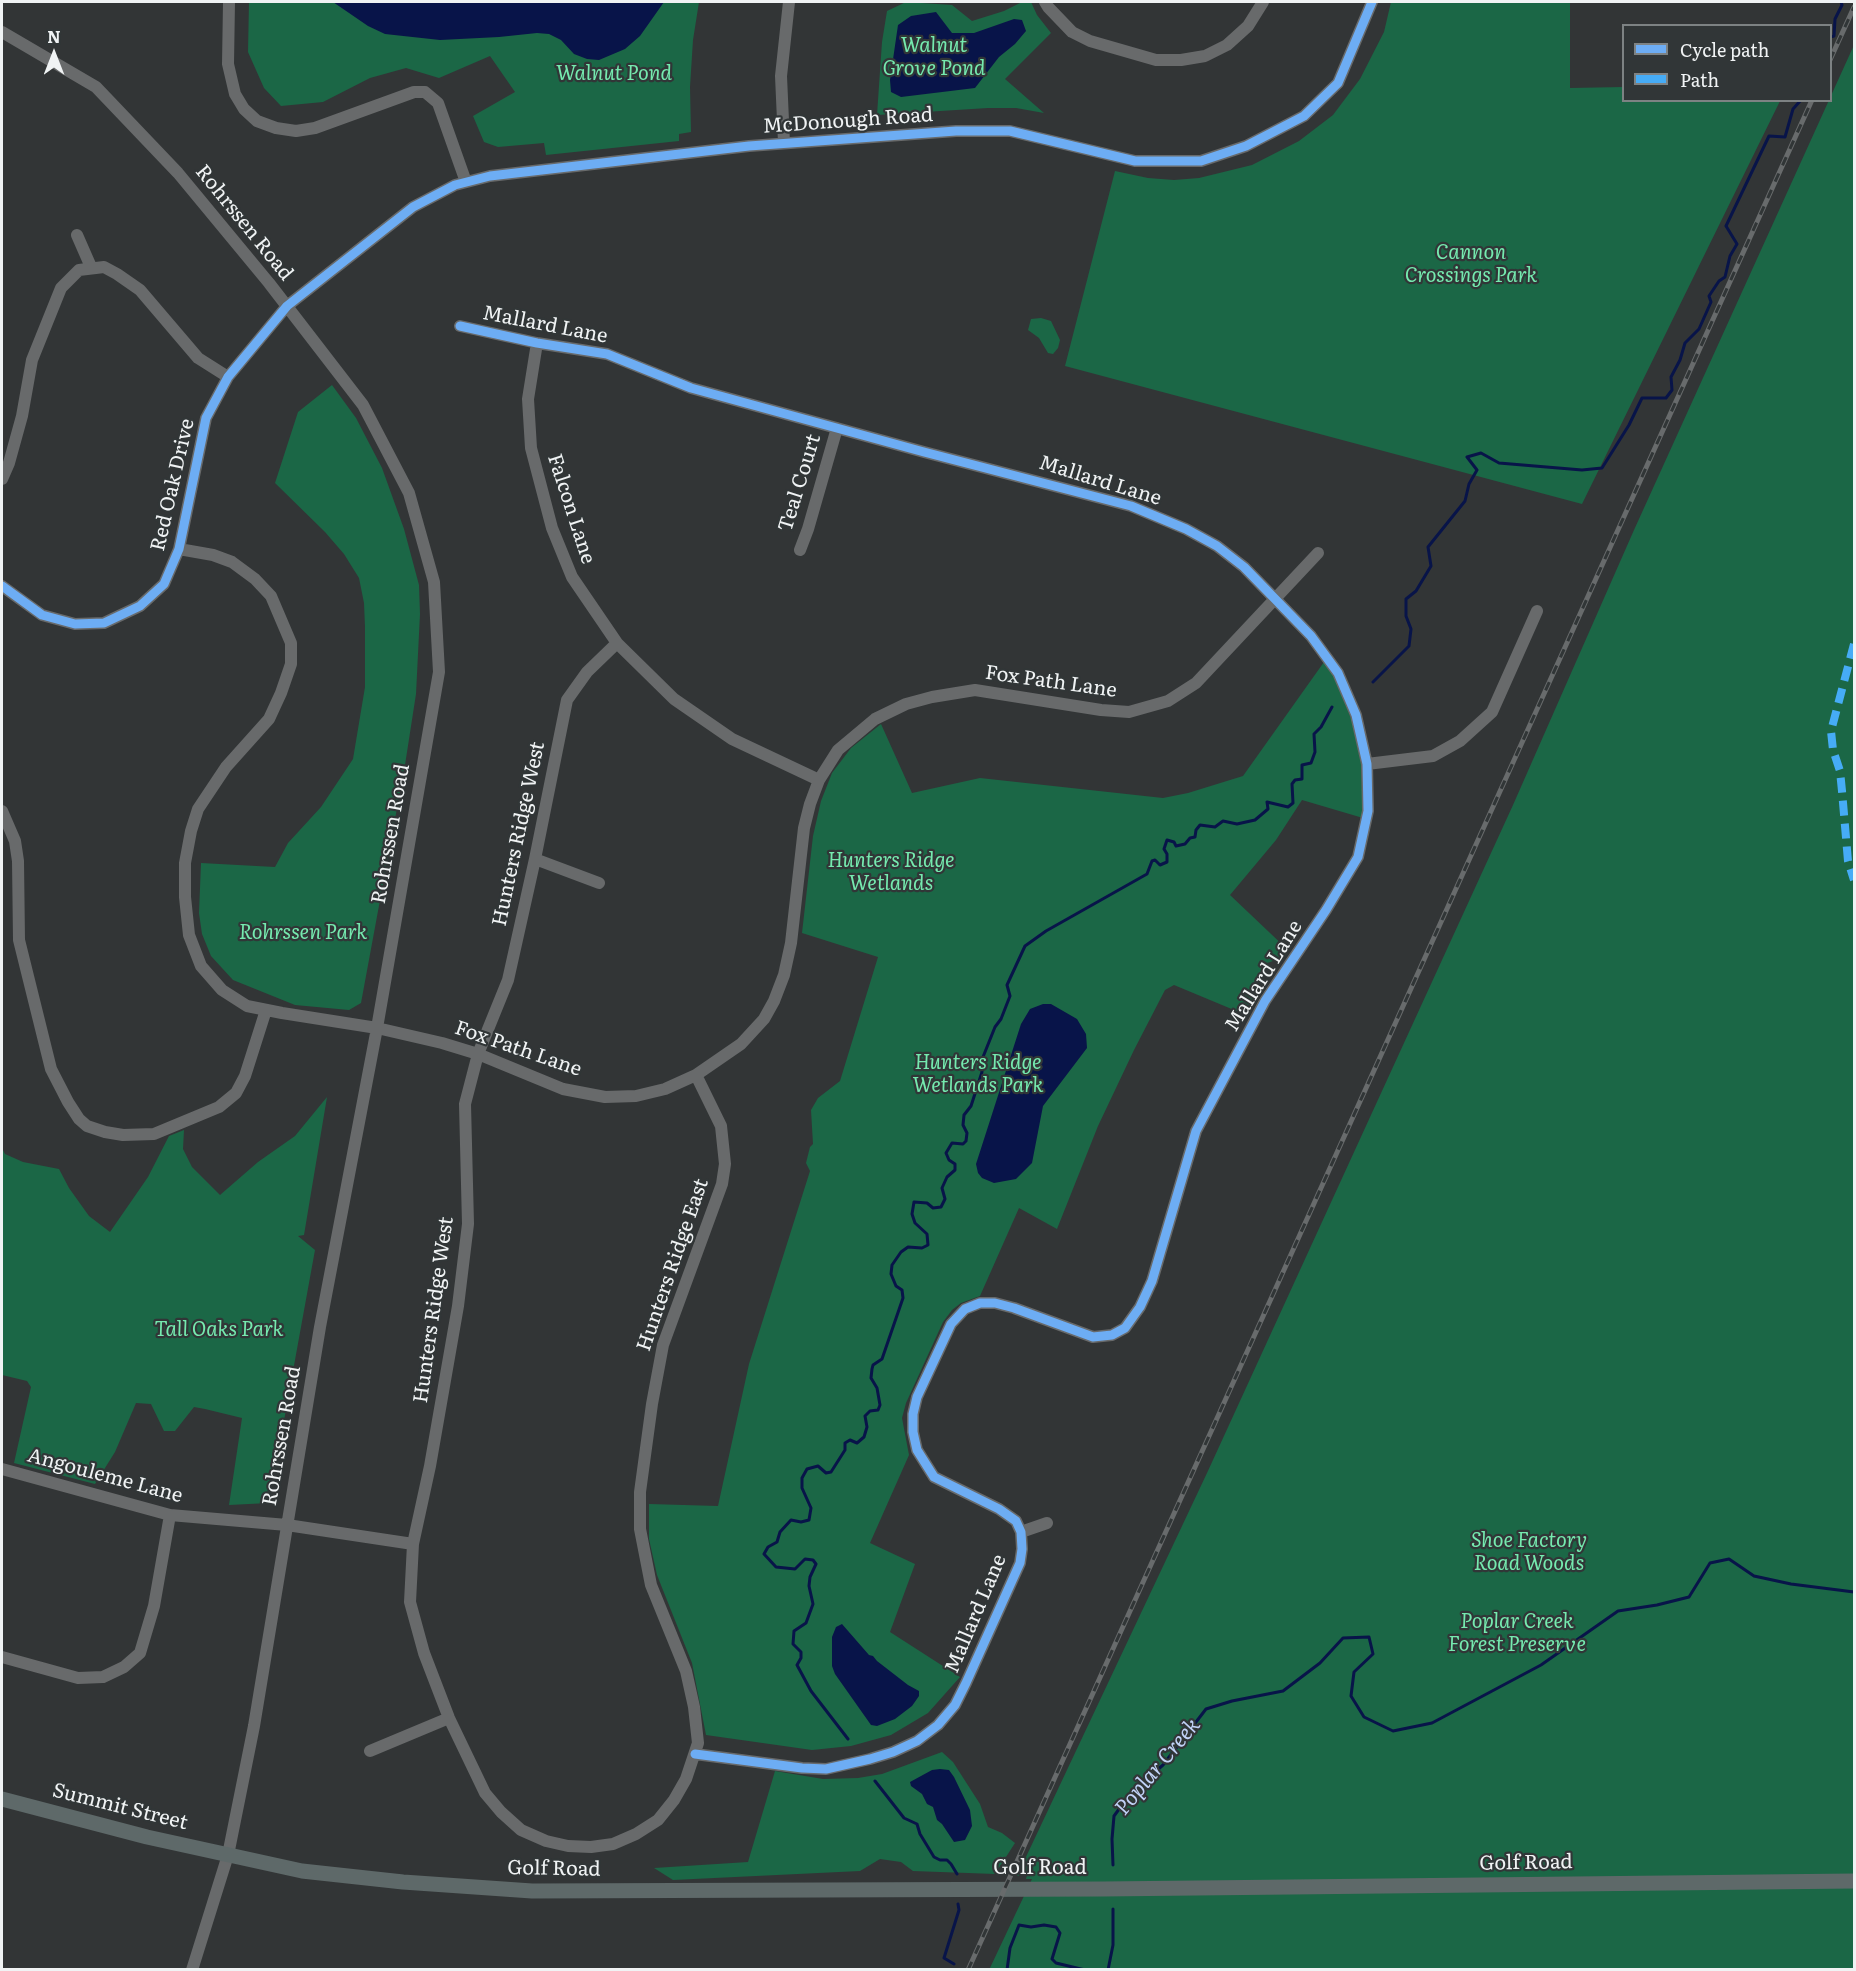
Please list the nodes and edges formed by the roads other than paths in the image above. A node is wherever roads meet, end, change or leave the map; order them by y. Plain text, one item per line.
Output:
1 (229, 2) edge
2 (789, 2) edge
3 (1046, 2) edge
4 (1263, 2) edge
5 (1372, 2) edge
6 (2, 32) edge
7 (784, 143) junction
8 (466, 182) junction
9 (77, 235) dead end
10 (91, 267) junction
11 (287, 306) junction
12 (459, 326) dead end
13 (537, 343) junction
14 (228, 377) junction
15 (837, 428) junction
16 (2, 479) edge
17 (179, 549) junction
18 (800, 550) dead end
19 (1318, 553) dead end
20 (2, 586) edge
21 (1276, 599) junction
22 (1536, 611) dead end
23 (617, 643) junction
24 (1367, 764) junction
25 (819, 780) junction
26 (2, 811) edge
27 (535, 859) junction
28 (599, 883) dead end
29 (266, 1010) junction
30 (377, 1028) junction
31 (478, 1054) junction
32 (696, 1075) junction
33 (2, 1469) edge
34 (170, 1515) junction
35 (1047, 1523) dead end
36 (287, 1525) junction
37 (1022, 1532) junction
38 (413, 1544) junction
39 (2, 1657) edge
40 (448, 1718) junction
41 (370, 1751) dead end
42 (695, 1754) junction
43 (2, 1799) edge
44 (228, 1855) junction
45 (1854, 1881) edge
46 (192, 1970) edge

1 - 8 street
2 - 7 street
3 - 4 street
5 - 7 street, McDonough Road
6 - 11 street, Rohrssen Road
7 - 8 street, McDonough Road
8 - 11 street, McDonough Road
9 - 10 street
10 - 14 street
10 - 16 street
11 - 14 street, Red Oak Drive
11 - 30 street, Rohrssen Road
12 - 13 street, Mallard Lane
13 - 15 street, Mallard Lane
13 - 23 street, Falcon Lane
14 - 17 street, Red Oak Drive
15 - 18 street, Teal Court
15 - 21 street, Mallard Lane
17 - 20 street, Red Oak Drive
17 - 29 street, Fox Path Lane
19 - 21 street, Fox Path Lane
21 - 24 street, Mallard Lane
21 - 25 street, Fox Path Lane
22 - 24 street
23 - 25 street, Falcon Lane
23 - 27 street, Hunters Ridge West
24 - 37 street, Mallard Lane
25 - 32 street, Fox Path Lane
26 - 29 street
27 - 28 street
27 - 31 street, Hunters Ridge West
29 - 30 street, Fox Path Lane
30 - 31 street, Fox Path Lane
30 - 36 street, Rohrssen Road
31 - 32 street, Fox Path Lane
31 - 38 street, Hunters Ridge West
32 - 42 street, Hunters Ridge East
33 - 34 street, Angouleme Lane
34 - 36 street, Angouleme Lane
34 - 39 street
35 - 37 street
36 - 38 street, Angouleme Lane
36 - 44 street, Rohrssen Road
37 - 42 street, Mallard Lane
38 - 40 street, Hunters Ridge West
40 - 41 street
40 - 42 street, Hunters Ridge East
43 - 44 main road, Summit Street
44 - 45 main road, Golf Road
44 - 46 street, Rohrssen Road

